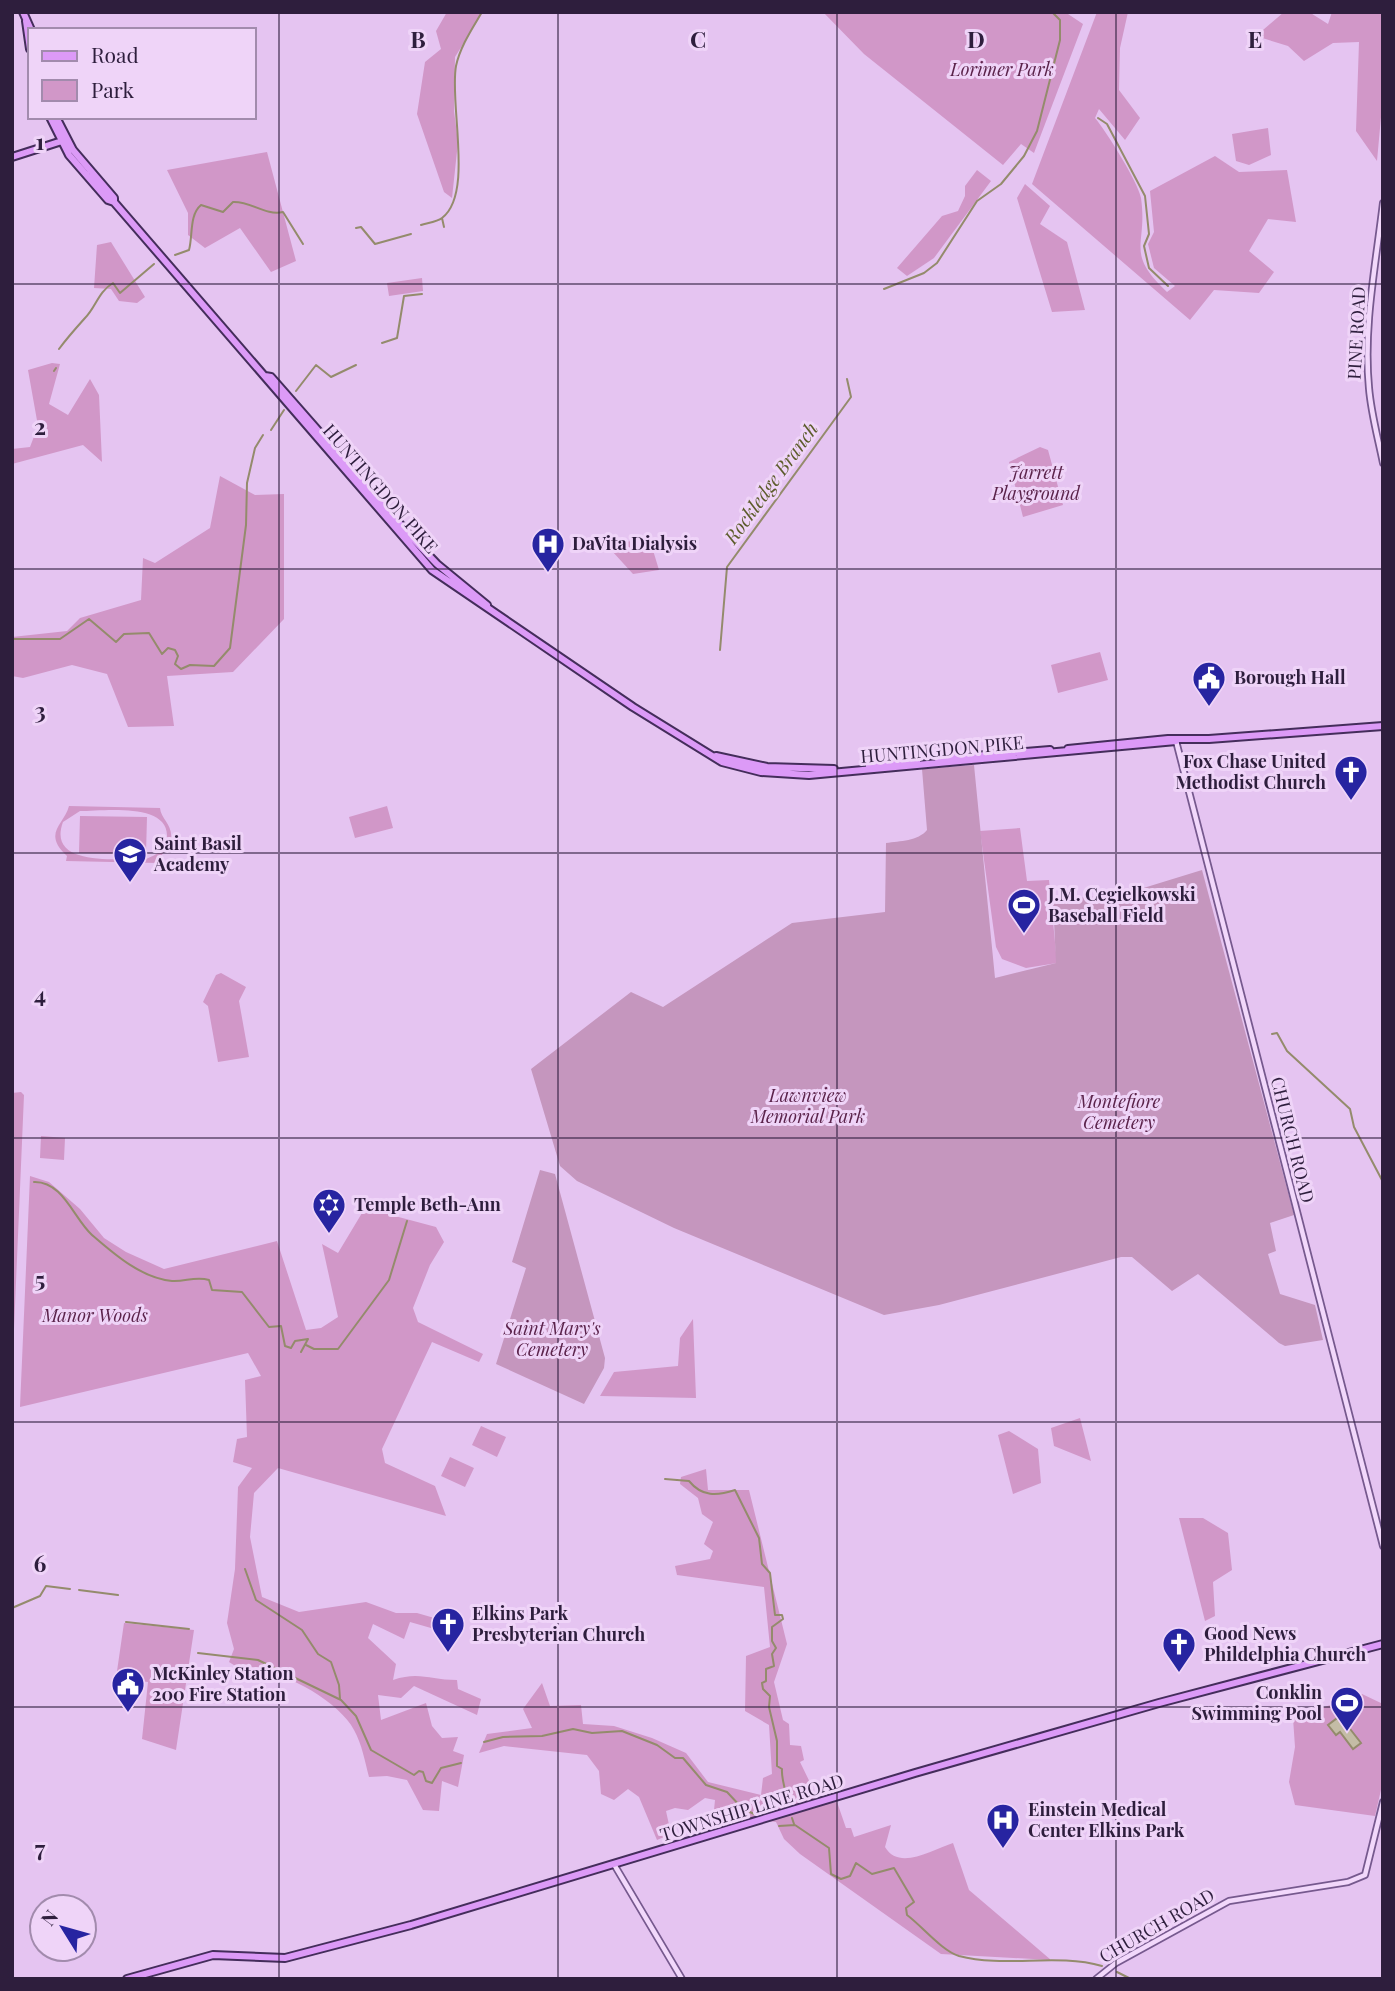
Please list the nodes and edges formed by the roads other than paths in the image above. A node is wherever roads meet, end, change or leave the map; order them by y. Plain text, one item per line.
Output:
1 (23, 12) edge
2 (26, 21) junction
3 (30, 28) edge
4 (28, 35) edge
5 (51, 119) edge
6 (57, 119) edge
7 (64, 141) junction
8 (12, 157) edge
9 (1383, 203) edge
10 (1383, 463) edge
11 (1383, 726) edge
12 (1176, 741) junction
13 (1383, 1546) edge
14 (1383, 1644) edge
15 (1383, 1802) edge
16 (615, 1866) junction
17 (127, 1979) edge
18 (682, 1979) edge
19 (1096, 1979) edge

1 - 2 main road
2 - 3 main road
2 - 4 main road
5 - 7 main road, HUNTINGDON PIKE
6 - 7 main road, HUNTINGDON PIKE
7 - 8 main road
7 - 12 main road, HUNTINGDON PIKE
9 - 10 street, PINE ROAD
11 - 12 main road, HUNTINGDON PIKE
12 - 13 street, CHURCH ROAD
14 - 16 main road, TOWNSHIP LINE ROAD
15 - 19 street, CHURCH ROAD
16 - 17 main road, TOWNSHIP LINE ROAD
16 - 18 street

